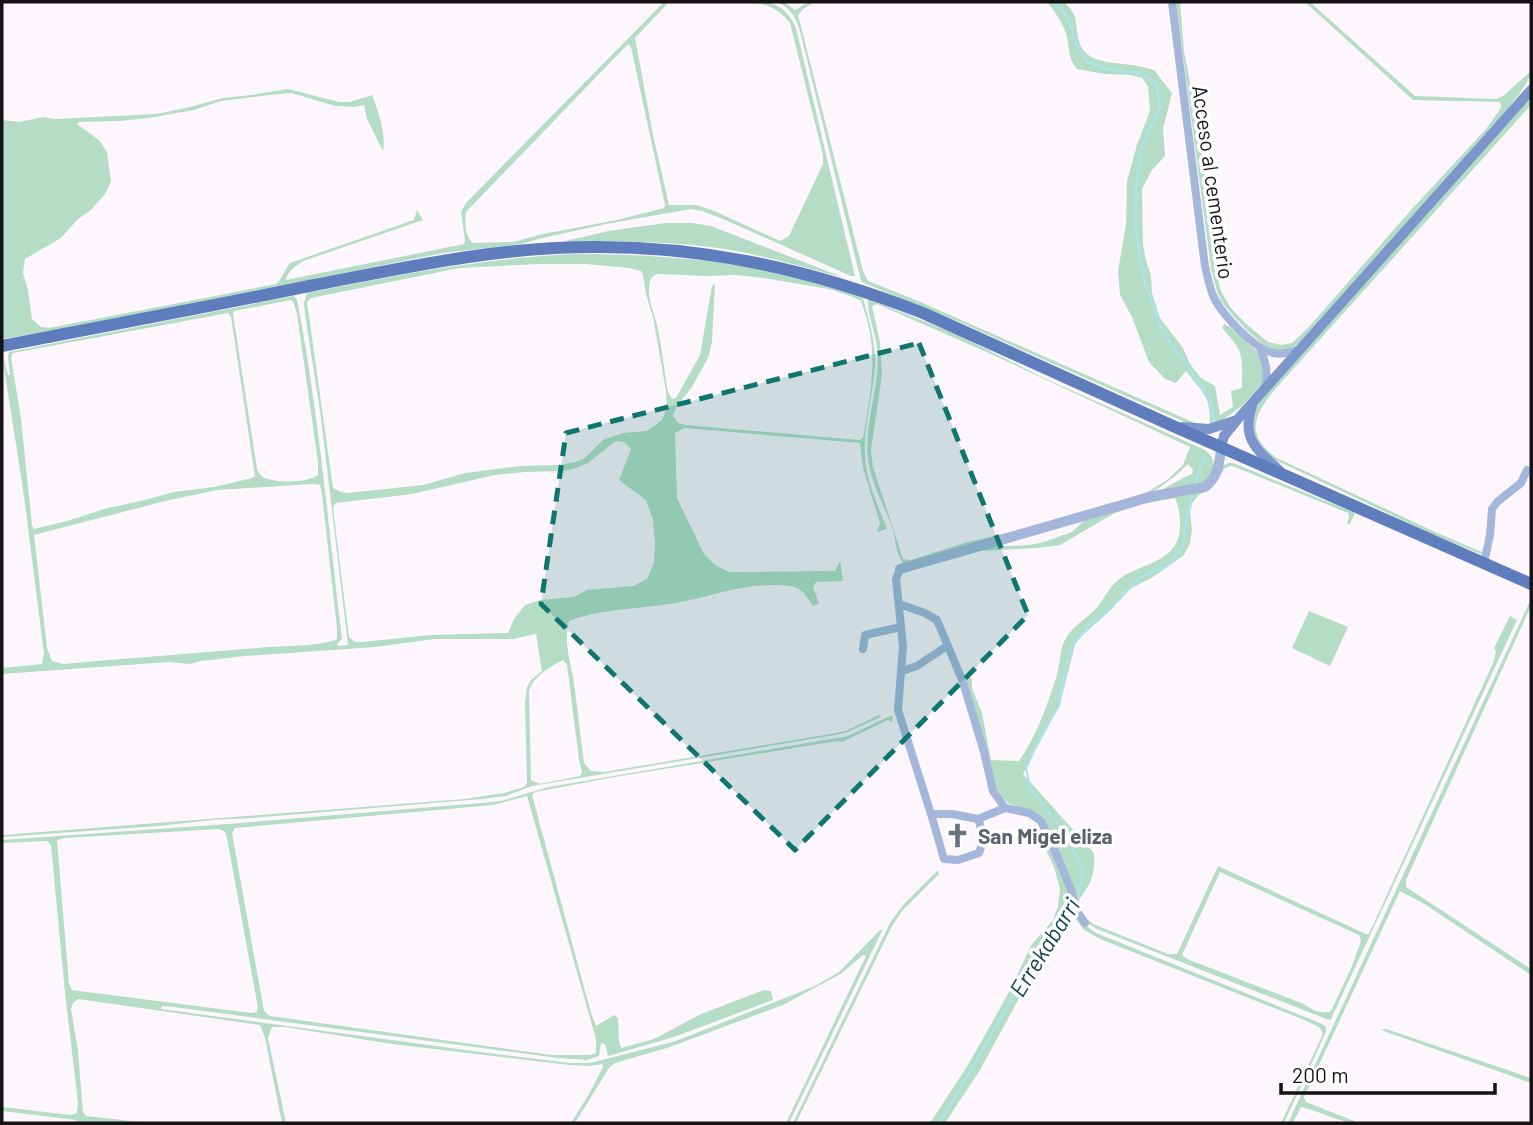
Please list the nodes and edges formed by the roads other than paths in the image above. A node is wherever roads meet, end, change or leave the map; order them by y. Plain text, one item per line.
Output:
1 (1172, 2) edge
2 (1531, 90) edge
3 (2, 346) edge
4 (1300, 349) junction
5 (1264, 352) junction
6 (1282, 368) junction
7 (1264, 390) junction
8 (1254, 401) junction
9 (1237, 420) junction
10 (1173, 426) junction
11 (1228, 430) junction
12 (1249, 437) junction
13 (1221, 447) junction
14 (1527, 470) dead end
15 (1285, 475) junction
16 (1483, 563) junction
17 (900, 569) joint
18 (1531, 584) edge
19 (899, 604) junction
20 (901, 627) junction
21 (947, 646) junction
22 (863, 649) dead end
23 (902, 671) junction
24 (1005, 808) junction
25 (931, 814) junction
26 (978, 818) junction
27 (1085, 923) dead end

1 - 5 street, Acceso al cementerio
2 - 4 main road
3 - 10 main road
4 - 5 street
4 - 6 main road
5 - 6 street, Acceso al cementerio
5 - 7 street
6 - 7 main road
7 - 8 main road
8 - 9 main road
8 - 12 main road
9 - 10 main road
9 - 11 main road
10 - 13 main road
11 - 12 main road
11 - 13 main road
12 - 15 main road
13 - 15 main road
13 - 17 street
14 - 16 street
15 - 16 main road
16 - 18 main road
17 - 19 street
19 - 20 street
19 - 21 street
20 - 22 street
20 - 23 street
21 - 23 street
21 - 24 street
23 - 25 street
24 - 26 street
24 - 27 street
25 - 26 street
25 - 26 street

